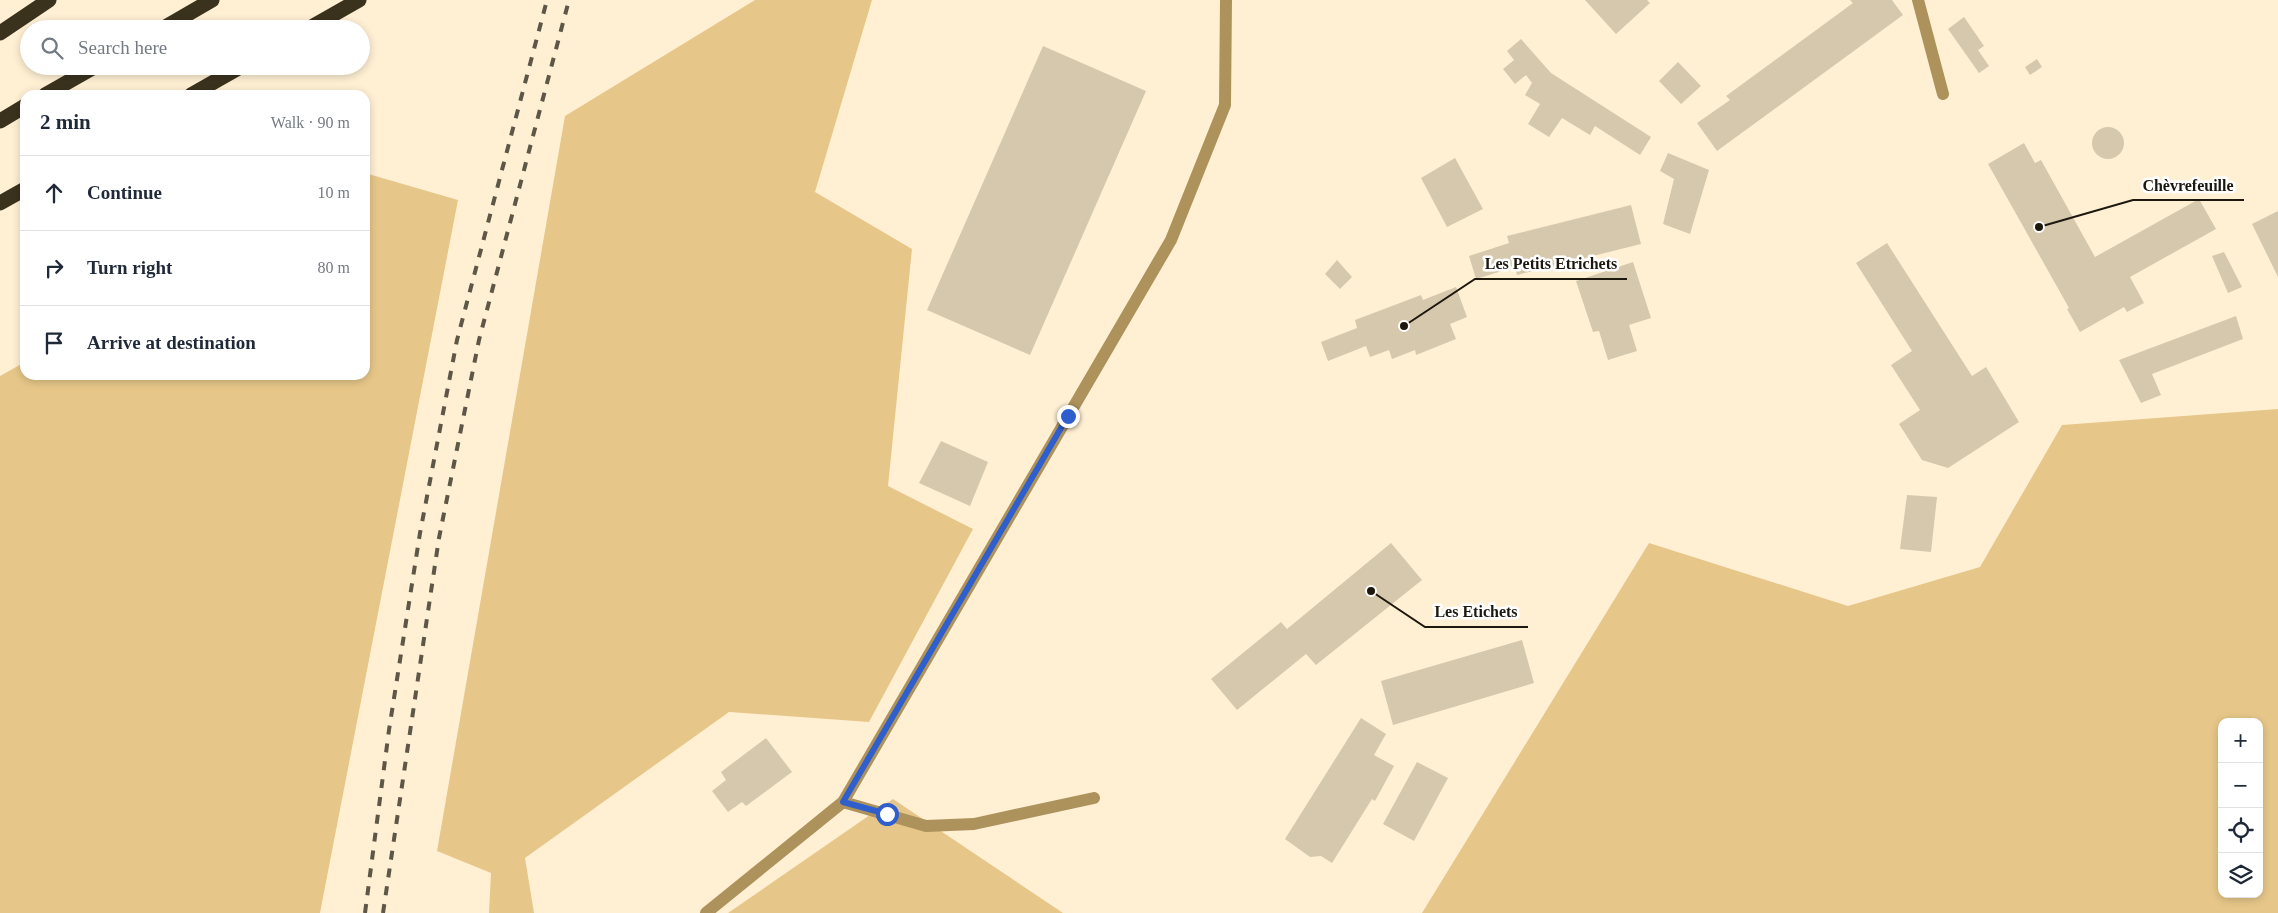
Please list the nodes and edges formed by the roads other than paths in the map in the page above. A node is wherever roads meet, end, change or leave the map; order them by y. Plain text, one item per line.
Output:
1 (49, 0) edge
2 (212, 0) edge
3 (359, 0) edge
4 (1226, 0) edge
5 (1918, 0) edge
6 (178, 20) edge
7 (324, 20) edge
8 (0, 33) edge
9 (80, 75) edge
10 (226, 75) edge
11 (54, 90) edge
12 (200, 90) edge
13 (1943, 94) dead end
14 (20, 109) edge
15 (0, 121) edge
16 (20, 192) edge
17 (0, 203) edge
18 (1094, 798) dead end
19 (843, 802) junction
20 (706, 913) edge

1 - 8 highway
2 - 6 highway
3 - 7 highway
4 - 19 street
5 - 13 street
9 - 11 highway
10 - 12 highway
14 - 15 highway
16 - 17 highway
18 - 19 street
19 - 20 street

